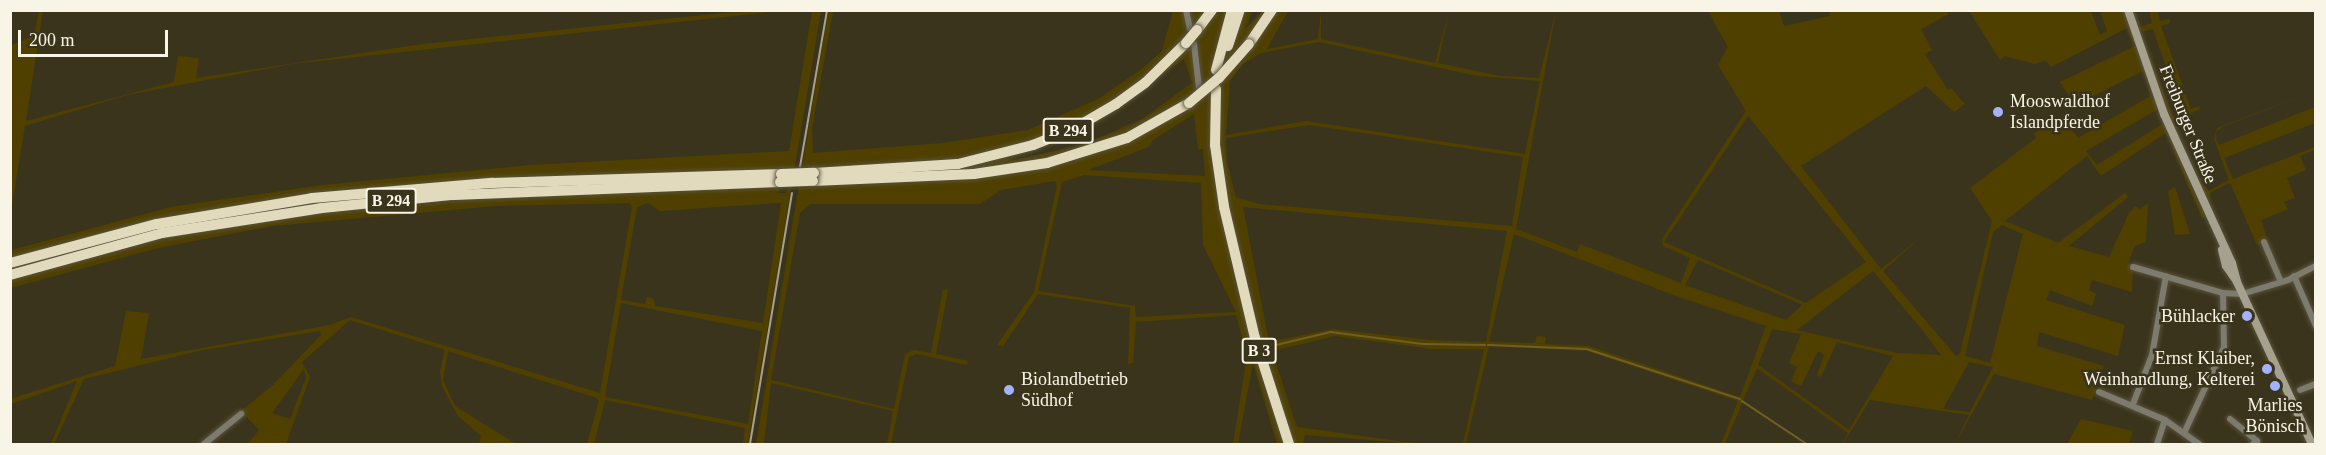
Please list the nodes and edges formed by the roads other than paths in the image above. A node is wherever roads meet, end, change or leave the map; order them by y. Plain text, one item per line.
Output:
1 (1186, 10) edge
2 (1212, 10) edge
3 (1232, 10) edge
4 (1240, 10) edge
5 (1272, 10) edge
6 (2128, 10) edge
7 (1194, 30) junction
8 (1190, 44) junction
9 (1199, 88) dead end
10 (1216, 88) dead end
11 (814, 177) junction
12 (780, 178) junction
13 (2264, 242) dead end
14 (10, 263) edge
15 (2316, 266) edge
16 (2133, 267) dead end
17 (10, 275) edge
18 (2166, 276) junction
19 (2294, 276) junction
20 (2281, 282) junction
21 (2223, 293) junction
22 (2242, 294) junction
23 (2316, 326) edge
24 (2316, 384) edge
25 (2300, 390) dead end
26 (2099, 392) dead end
27 (2133, 404) junction
28 (241, 414) dead end
29 (2230, 419) dead end
30 (2165, 420) junction
31 (2184, 431) junction
32 (204, 444) edge
33 (1290, 444) edge
34 (2157, 444) edge
35 (2199, 444) edge
36 (2253, 444) edge
37 (2312, 444) edge

1 - 7 street
2 - 7 highway, B 294
3 - 4 highway
5 - 11 highway, B 294, bridge
6 - 22 street, Freiburger Straße
7 - 8 highway, B 294, bridge
8 - 9 street
8 - 11 highway, B 294
10 - 33 highway, B 3
11 - 12 highway, B 294, bridge
12 - 14 highway, B 294
12 - 17 highway, B 294
13 - 20 street
15 - 19 street
16 - 18 street
18 - 21 street
18 - 27 street
19 - 20 street
19 - 23 street
20 - 22 street
21 - 22 street
21 - 31 street
22 - 37 street, Freiburger Straße
24 - 25 street
26 - 27 street
27 - 30 street
28 - 32 street
29 - 36 street
30 - 31 street
30 - 34 street
31 - 35 street

